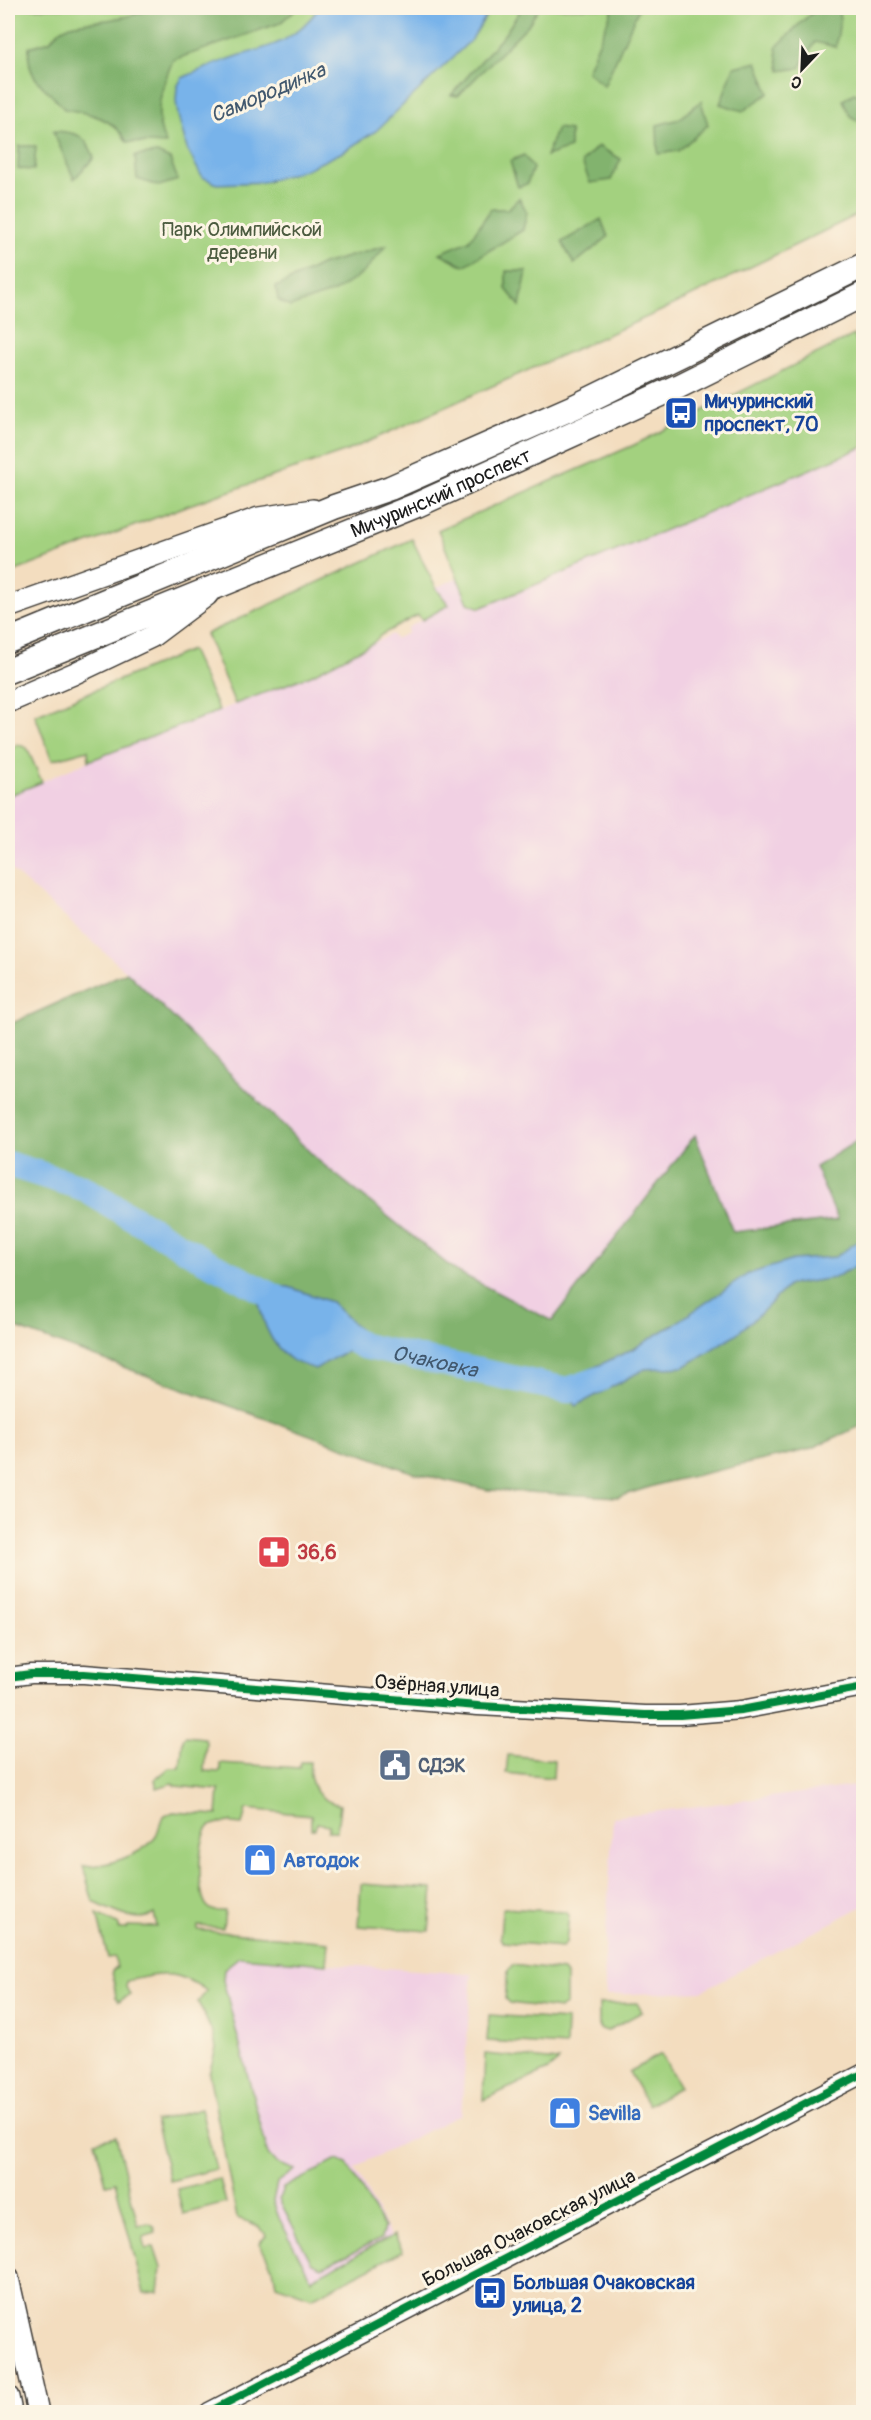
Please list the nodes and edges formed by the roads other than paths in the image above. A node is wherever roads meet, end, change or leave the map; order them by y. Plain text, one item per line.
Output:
1 (864, 265) edge
2 (864, 294) edge
3 (334, 507) junction
4 (225, 583) junction
5 (8, 607) edge
6 (8, 641) edge
7 (8, 671) edge
8 (8, 702) edge
9 (8, 1677) edge
10 (864, 1687) edge
11 (864, 2073) edge
12 (8, 2278) edge
13 (8, 2397) edge
14 (11, 2412) edge
15 (38, 2412) edge
16 (209, 2412) edge

1 - 3 main road, Мичуринский проспект
2 - 4 main road, Мичуринский проспект
3 - 5 main road
3 - 6 main road, Мичуринский проспект
4 - 7 main road, Мичуринский проспект
4 - 8 main road
9 - 10 street, Озёрная улица
11 - 16 street, Большая Очаковская улица
12 - 15 main road
13 - 14 main road

